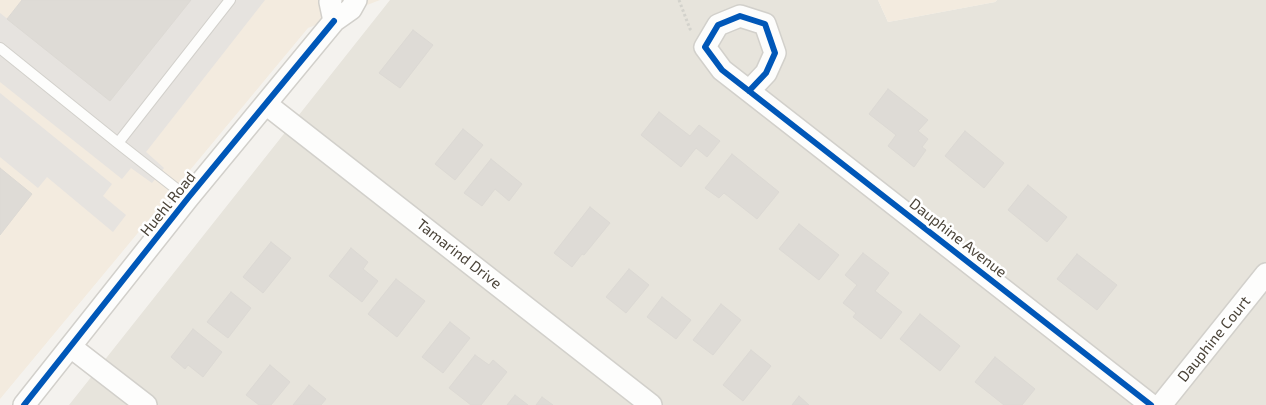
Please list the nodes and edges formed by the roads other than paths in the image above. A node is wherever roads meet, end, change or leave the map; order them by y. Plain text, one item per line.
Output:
1 (230, 0) edge
2 (330, 0) edge
3 (356, 0) edge
4 (334, 21) junction
5 (0, 48) edge
6 (749, 91) junction
7 (266, 104) junction
8 (118, 143) junction
9 (188, 198) junction
10 (1266, 274) edge
11 (71, 347) junction
12 (24, 405) edge
13 (146, 405) edge
14 (651, 405) edge
15 (1151, 405) edge
16 (1161, 405) edge

1 - 8 lane
2 - 4 street
3 - 4 street, Huehl Road
4 - 7 street, Huehl Road
5 - 8 lane
6 - 6 street, Dauphine Avenue
6 - 15 street, Dauphine Avenue
7 - 9 street, Huehl Road
7 - 14 street, Tamarind Drive
8 - 9 lane
9 - 11 street, Huehl Road
10 - 16 street, Dauphine Court
11 - 12 street, Huehl Road
11 - 13 street

